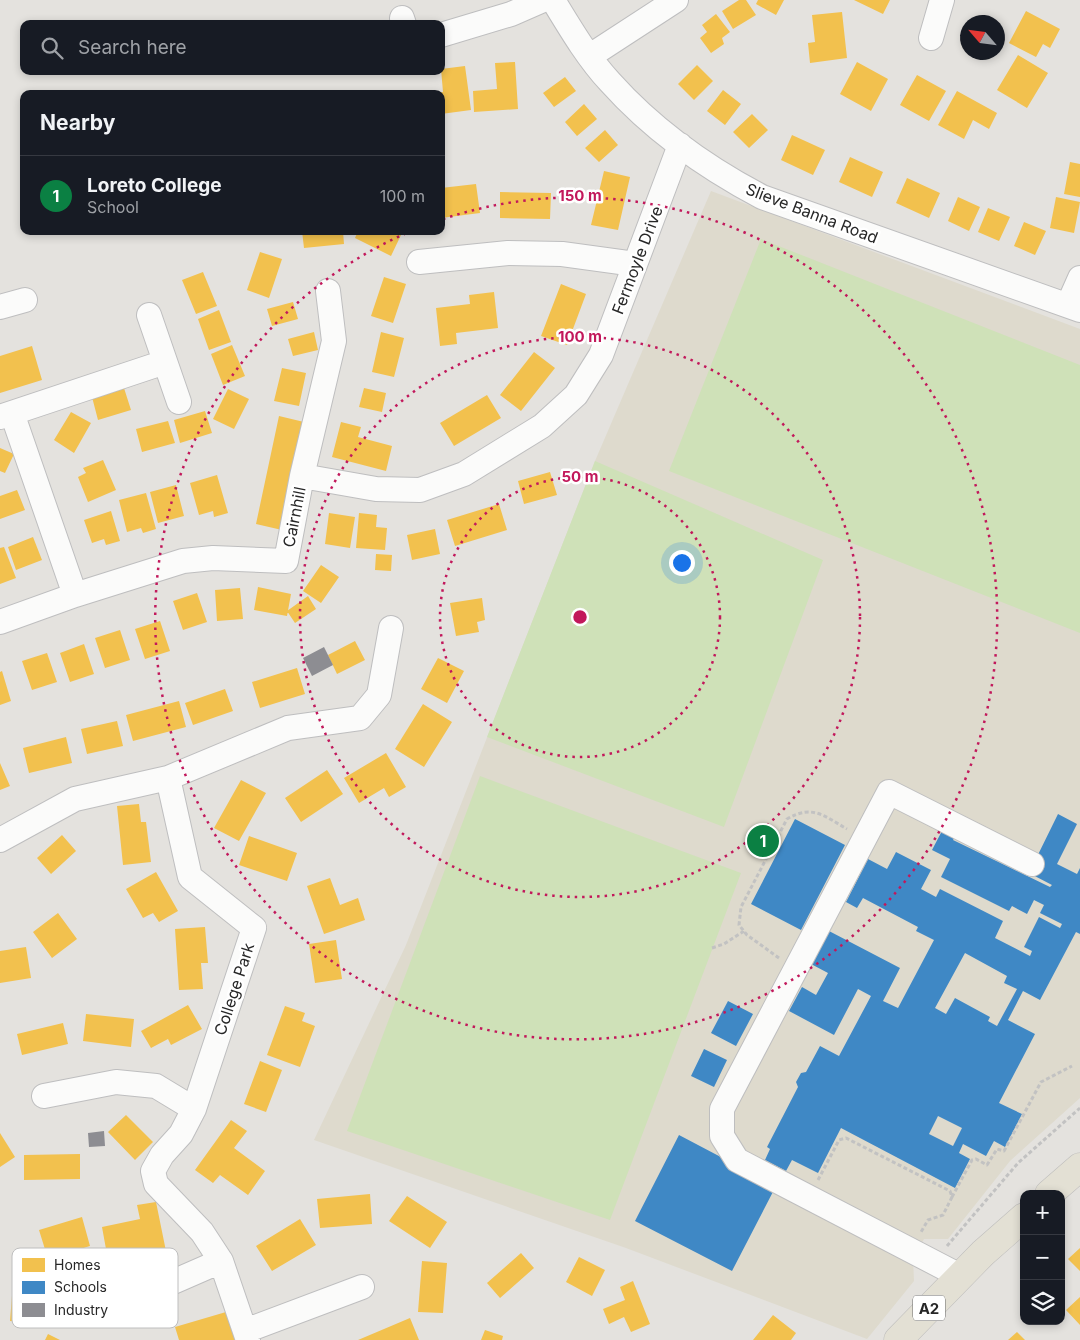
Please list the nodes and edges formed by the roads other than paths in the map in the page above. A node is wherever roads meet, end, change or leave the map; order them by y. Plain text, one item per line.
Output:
1 (543, 0) edge
2 (553, 0) edge
3 (676, 0) edge
4 (942, 0) edge
5 (445, 35) edge
6 (932, 38) dead end
7 (590, 56) junction
8 (680, 145) junction
9 (420, 262) dead end
10 (635, 264) junction
11 (1080, 278) edge
12 (328, 291) dead end
13 (1074, 307) edge
14 (149, 315) dead end
15 (165, 362) junction
16 (179, 402) dead end
17 (6, 415) edge
18 (302, 476) junction
19 (75, 595) junction
20 (0, 622) edge
21 (391, 628) dead end
22 (168, 778) junction
23 (0, 840) edge
24 (1032, 864) dead end
25 (44, 1096) dead end
26 (194, 1109) junction
27 (1080, 1167) edge
28 (1054, 1190) edge
29 (1020, 1221) edge
30 (221, 1261) junction
31 (960, 1276) junction
32 (178, 1280) edge
33 (362, 1287) dead end
34 (246, 1335) edge
35 (898, 1340) edge

1 - 5 street
2 - 7 street, Slieve Banna Road
3 - 7 street
4 - 6 street
7 - 8 street, Slieve Banna Road
8 - 10 street, Fermoyle Drive
8 - 13 street, Slieve Banna Road
9 - 10 street
10 - 18 street, Fermoyle Drive
11 - 13 street
12 - 18 street, Cairnhill
14 - 15 street
15 - 16 street
15 - 17 street
17 - 19 street
18 - 19 street, Cairnhill
19 - 20 street, Cairnhill
21 - 22 street
22 - 23 street
22 - 26 street, College Park
24 - 31 street
25 - 26 street
26 - 30 street, College Park
27 - 28 main road
29 - 31 main road, A2
30 - 32 street
30 - 34 street, College Park
31 - 35 main road, A2
33 - 34 street, College Park

